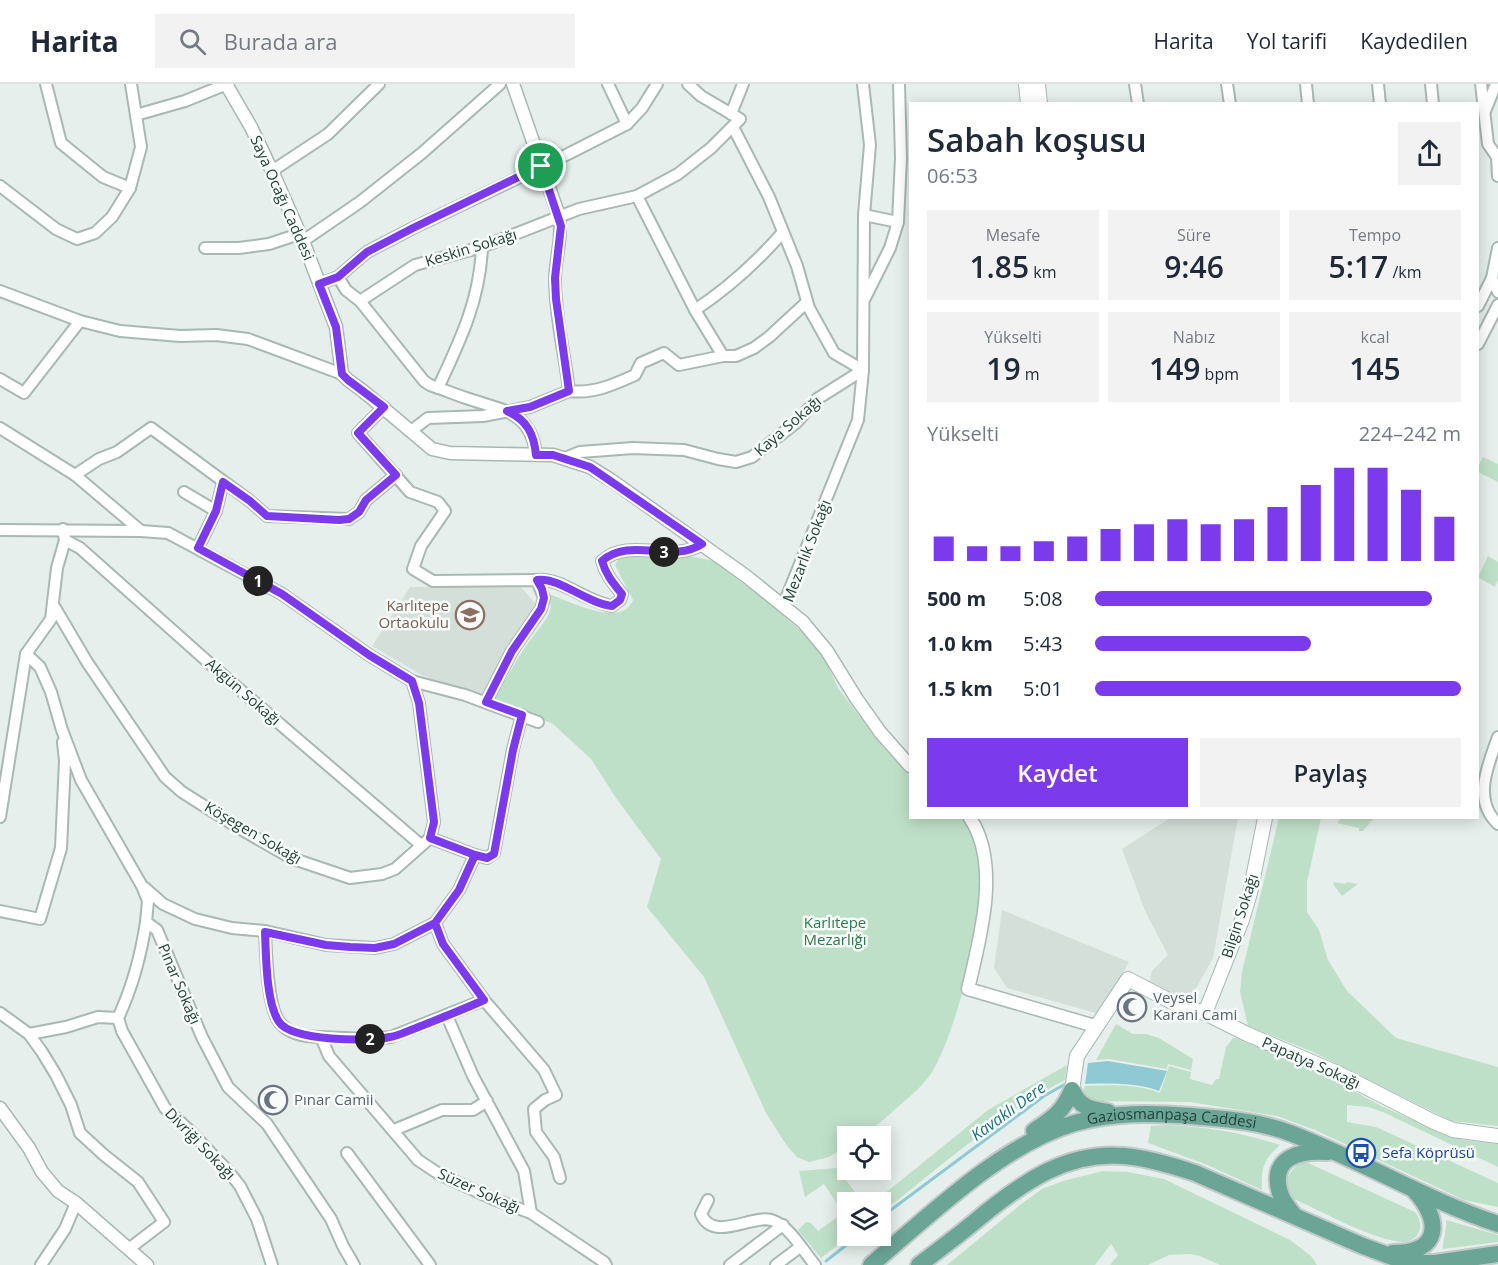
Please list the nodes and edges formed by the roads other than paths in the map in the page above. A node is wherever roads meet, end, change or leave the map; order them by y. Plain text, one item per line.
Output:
1 (46, 84) edge
2 (131, 84) edge
3 (226, 84) edge
4 (379, 84) edge
5 (500, 84) edge
6 (513, 84) edge
7 (608, 84) edge
8 (657, 84) edge
9 (688, 84) edge
10 (742, 84) edge
11 (862, 84) edge
12 (899, 84) edge
13 (1026, 84) edge
14 (1038, 84) edge
15 (1136, 84) edge
16 (1227, 84) edge
17 (1306, 84) edge
18 (1378, 84) edge
19 (1431, 84) edge
20 (1481, 84) edge
21 (1496, 84) edge
22 (1028, 102) edge
23 (1040, 102) edge
24 (1138, 102) edge
25 (1230, 102) edge
26 (1308, 102) edge
27 (1380, 102) edge
28 (1433, 102) edge
29 (1483, 114) junction
30 (136, 115) junction
31 (735, 120) junction
32 (627, 124) junction
33 (1483, 145) edge
34 (1498, 156) edge
35 (541, 166) junction
36 (272, 171) junction
37 (1498, 176) edge
38 (0, 186) edge
39 (130, 188) junction
40 (637, 196) junction
41 (864, 215) junction
42 (559, 216) junction
43 (898, 222) junction
44 (783, 232) junction
45 (301, 237) junction
46 (206, 248) dead end
47 (482, 248) junction
48 (1498, 248) edge
49 (338, 277) junction
50 (1495, 277) edge
51 (1479, 279) edge
52 (319, 284) junction
53 (0, 291) edge
54 (1498, 292) edge
55 (360, 301) junction
56 (807, 302) junction
57 (863, 302) junction
58 (1479, 304) edge
59 (1498, 304) edge
60 (695, 310) junction
61 (80, 321) junction
62 (1479, 342) edge
63 (723, 356) junction
64 (863, 370) junction
65 (342, 374) junction
66 (0, 379) edge
67 (438, 388) junction
68 (569, 391) junction
69 (384, 407) junction
70 (507, 411) junction
71 (0, 428) edge
72 (411, 431) junction
73 (536, 455) junction
74 (565, 458) junction
75 (75, 475) junction
76 (396, 475) junction
77 (223, 482) junction
78 (184, 492) dead end
79 (216, 511) junction
80 (0, 530) edge
81 (141, 531) junction
82 (64, 535) junction
83 (702, 544) junction
84 (198, 548) junction
85 (537, 580) junction
86 (54, 606) junction
87 (783, 606) junction
88 (26, 654) junction
89 (412, 681) junction
90 (486, 702) junction
91 (522, 715) junction
92 (538, 722) dead end
93 (62, 730) junction
94 (1498, 737) edge
95 (909, 765) edge
96 (1482, 807) edge
97 (0, 817) edge
98 (971, 819) edge
99 (1264, 819) edge
100 (1498, 824) edge
101 (430, 838) junction
102 (421, 845) junction
103 (475, 855) junction
104 (142, 886) junction
105 (0, 911) edge
106 (146, 922) junction
107 (435, 923) junction
108 (265, 932) junction
109 (484, 1000) junction
110 (0, 1013) edge
111 (1205, 1013) junction
112 (447, 1016) junction
113 (118, 1018) junction
114 (1095, 1026) junction
115 (30, 1034) junction
116 (321, 1037) junction
117 (1071, 1090) junction
118 (487, 1101) junction
119 (0, 1108) edge
120 (1121, 1114) junction
121 (394, 1130) junction
122 (1498, 1136) edge
123 (1335, 1152) junction
124 (347, 1153) dead end
125 (1000, 1160) junction
126 (560, 1178) dead end
127 (1412, 1187) junction
128 (708, 1200) dead end
129 (76, 1203) junction
130 (531, 1214) junction
131 (1293, 1214) junction
132 (1498, 1224) edge
133 (783, 1225) junction
134 (1363, 1246) junction
135 (800, 1247) junction
136 (130, 1248) junction
137 (1495, 1258) edge
138 (814, 1263) edge
139 (41, 1265) edge
140 (147, 1265) edge
141 (272, 1265) edge
142 (354, 1265) edge
143 (430, 1265) edge
144 (606, 1265) edge
145 (730, 1265) edge
146 (776, 1265) edge
147 (872, 1265) edge
148 (919, 1265) edge
149 (1400, 1265) edge

1 - 39 street
2 - 30 street
3 - 30 street
3 - 36 street, Saya Ocağı Caddesi
4 - 36 street
5 - 45 street
6 - 35 street
7 - 32 street
8 - 32 street
9 - 31 street
10 - 31 street
11 - 41 street, Mezarlık Sokağı
12 - 43 street
13 - 22 main road
14 - 23 main road
15 - 24 street
16 - 25 street
17 - 26 street
18 - 27 street
19 - 28 street
20 - 29 street
21 - 29 street
29 - 33 street
30 - 39 street
31 - 40 street, Keskin Sokağı
31 - 44 street
32 - 35 street
33 - 34 street
34 - 37 street
35 - 42 street
35 - 49 street
36 - 45 street, Saya Ocağı Caddesi
38 - 39 street
40 - 42 street, Keskin Sokağı
40 - 60 street
41 - 43 street
41 - 57 street, Mezarlık Sokağı
42 - 47 street, Keskin Sokağı
42 - 68 street
43 - 57 street
44 - 56 street
44 - 60 street
45 - 46 street
45 - 52 street, Saya Ocağı Caddesi
47 - 55 street, Keskin Sokağı
47 - 67 street
48 - 50 street
49 - 52 street
49 - 55 street
50 - 51 street
50 - 54 street
50 - 58 street
52 - 65 street, Saya Ocağı Caddesi
53 - 61 street
55 - 67 street
56 - 63 street
56 - 64 street
57 - 64 street, Mezarlık Sokağı
59 - 62 street
60 - 63 street
61 - 65 street
61 - 66 street
63 - 68 street
64 - 74 street, Kaya Sokağı
64 - 87 street, Mezarlık Sokağı
65 - 69 street
67 - 70 street
68 - 70 street
69 - 72 street
69 - 76 street
70 - 72 street
70 - 73 street
71 - 75 street
72 - 73 street
73 - 74 street
74 - 83 street
75 - 77 street
75 - 81 street
76 - 77 street
76 - 85 street
77 - 79 street
78 - 79 street
79 - 84 street
80 - 82 street
81 - 82 street
81 - 84 street
82 - 86 street
82 - 102 street, Akgün Sokağı
83 - 85 street
83 - 87 street
84 - 89 street
85 - 90 street
86 - 88 street
86 - 102 street, Köşegen Sokağı
87 - 95 street, Mezarlık Sokağı
88 - 93 street
88 - 97 street
89 - 90 street
89 - 101 street
90 - 91 street
91 - 92 street
91 - 103 street
93 - 104 street
93 - 105 street
94 - 96 street
96 - 100 street
98 - 114 street
99 - 111 main road, Bilgin Sokağı
101 - 102 street, Köşegen Sokağı
101 - 103 street
103 - 107 street
104 - 106 street
104 - 108 street
106 - 113 street
106 - 142 street, Pınar Sokağı
107 - 108 street
107 - 109 street
108 - 116 street
109 - 112 street
109 - 126 street
110 - 115 street
111 - 114 main road, Papatya Sokağı
111 - 122 main road, Papatya Sokağı
112 - 116 street
112 - 118 street
113 - 115 street
113 - 141 street, Divriği Sokağı
114 - 117 main road
115 - 136 street
116 - 121 street, Süzer Sokağı
117 - 120 main road
117 - 125 main road
118 - 121 street
118 - 130 street
119 - 129 street
120 - 123 main road, Gaziosmanpaşa Caddesi
120 - 125 main road, Gaziosmanpaşa Caddesi
121 - 130 street, Süzer Sokağı
123 - 127 main road, Gaziosmanpaşa Caddesi
123 - 131 main road
124 - 143 street
125 - 147 main road, Gaziosmanpaşa Caddesi
127 - 132 main road, Gaziosmanpaşa Caddesi
127 - 134 main road
128 - 133 street
129 - 136 street
129 - 139 street
130 - 144 street, Süzer Sokağı
131 - 134 main road
131 - 148 main road
133 - 135 street
133 - 145 street
134 - 137 main road
134 - 149 street
135 - 138 street
135 - 146 street
136 - 140 street

